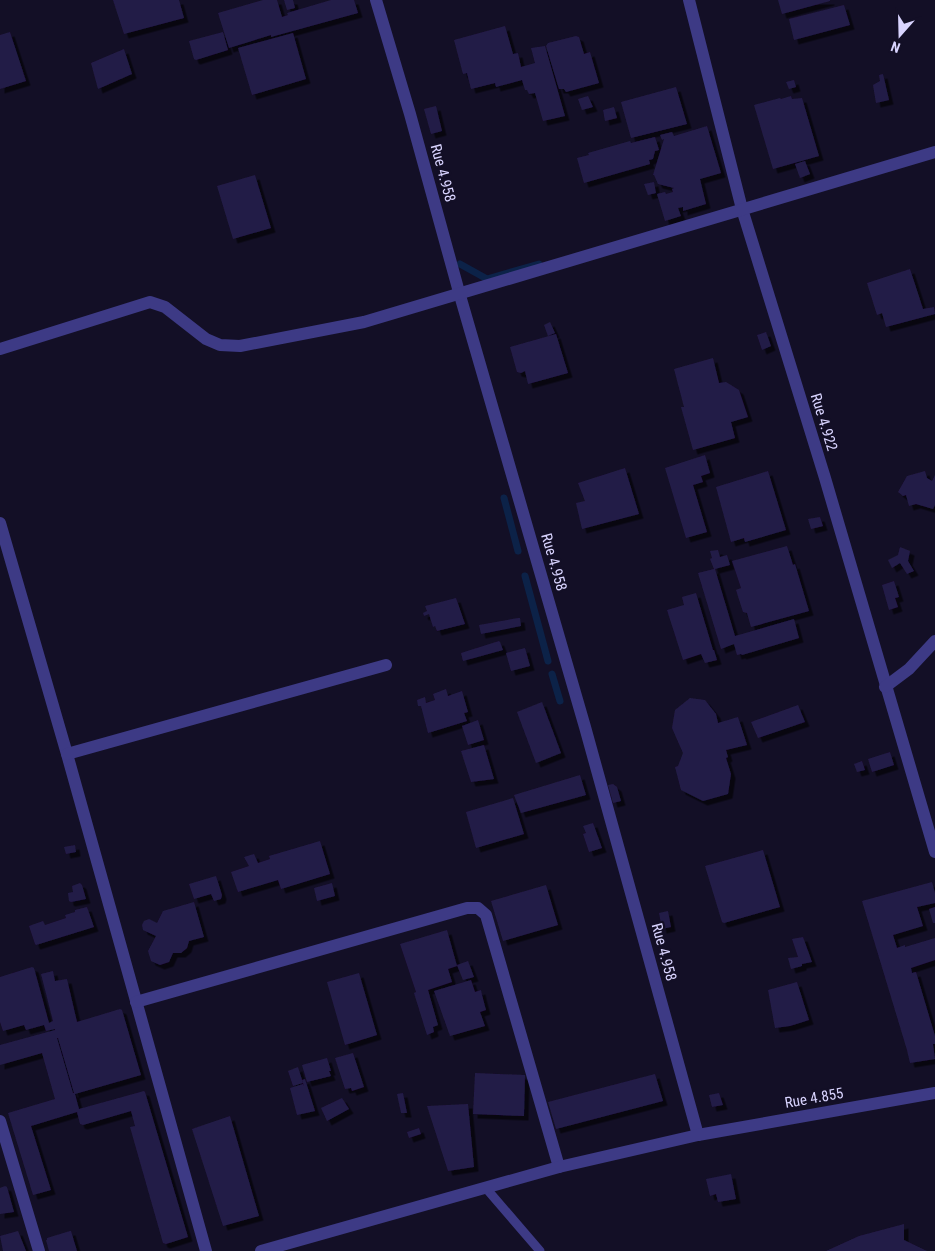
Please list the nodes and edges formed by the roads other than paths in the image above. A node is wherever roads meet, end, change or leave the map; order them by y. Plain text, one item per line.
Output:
1 (376, 0) edge
2 (689, 0) edge
3 (935, 152) edge
4 (742, 209) junction
5 (459, 292) junction
6 (0, 349) edge
7 (0, 524) edge
8 (935, 641) edge
9 (386, 665) dead end
10 (885, 687) junction
11 (67, 754) junction
12 (935, 852) edge
13 (136, 1002) junction
14 (935, 1093) edge
15 (0, 1121) edge
16 (698, 1135) junction
17 (559, 1167) junction
18 (485, 1187) junction
19 (39, 1251) edge
20 (206, 1251) edge
21 (260, 1251) edge
22 (540, 1251) edge

1 - 5 street, Rue 4.958
2 - 4 street, Rue 4.922
3 - 4 street
4 - 5 street
4 - 10 street, Rue 4.922
5 - 6 street
5 - 16 street, Rue 4.958
7 - 11 street
8 - 10 street
9 - 11 street
10 - 12 street, Rue 4.922
11 - 13 street
13 - 17 street
13 - 20 street
14 - 16 street, Rue 4.855
15 - 19 street
16 - 17 street, Rue 4.855
17 - 18 street, Rue 4.855
18 - 21 street, Rue 4.855
18 - 22 lane

